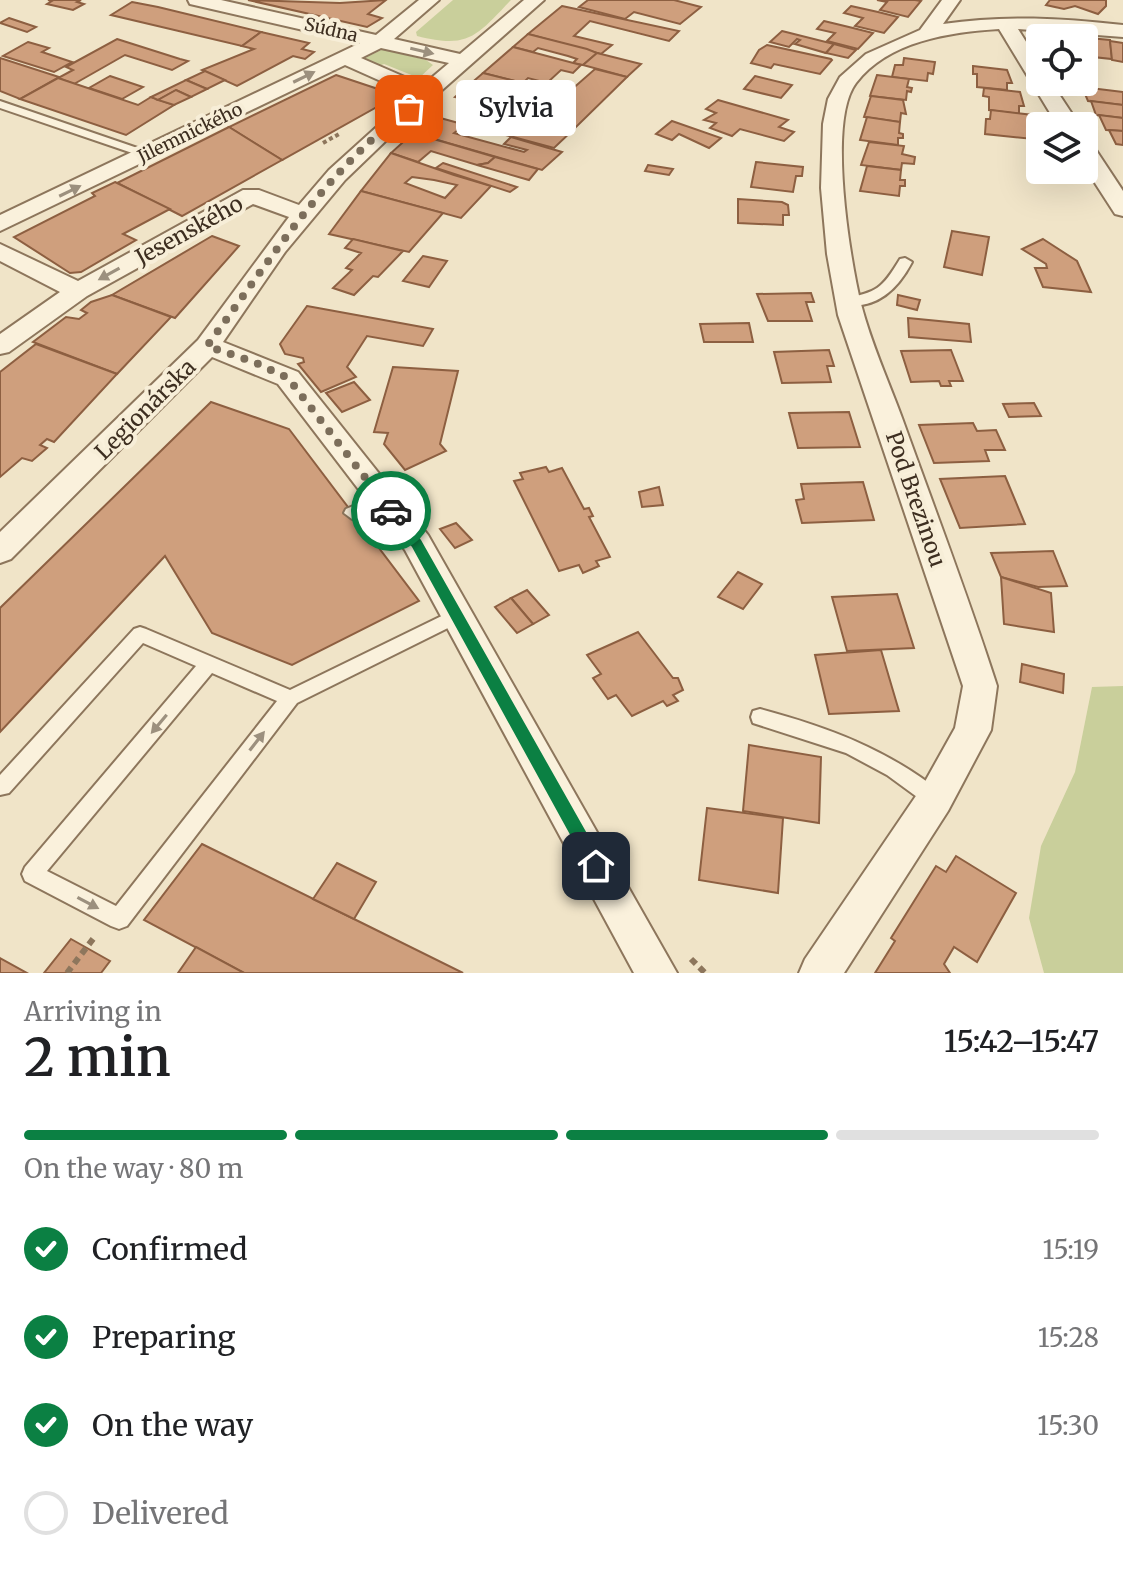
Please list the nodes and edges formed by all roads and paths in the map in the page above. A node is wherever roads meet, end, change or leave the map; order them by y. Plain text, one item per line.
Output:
1 (197, 0) edge
2 (430, 0) edge
3 (535, 0) edge
4 (951, 0) edge
5 (1005, 23) junction
6 (929, 31) junction
7 (1123, 31) edge
8 (380, 41) junction
9 (1026, 57) edge
10 (345, 58) junction
11 (464, 61) junction
12 (427, 94) junction
13 (0, 104) edge
14 (145, 154) junction
15 (1098, 171) edge
16 (1123, 209) edge
17 (303, 214) junction
18 (3, 220) edge
19 (0, 251) edge
20 (905, 262) dead end
21 (78, 291) junction
22 (848, 302) junction
23 (0, 346) edge
24 (207, 346) junction
25 (382, 500) junction
26 (352, 513) dead end
27 (0, 551) edge
28 (456, 616) junction
29 (209, 664) junction
30 (290, 698) junction
31 (760, 717) dead end
32 (2, 787) edge
33 (935, 799) junction
34 (112, 916) junction
35 (67, 973) edge
36 (656, 973) edge
37 (820, 973) edge

1 - 8 street, Súdna
2 - 8 street, Jilemnického
3 - 11 street, Legionárska
4 - 6 street, Pod Brezinou
5 - 6 street, Pod Brezinou
5 - 7 street, Pod Brezinou
5 - 9 street
6 - 22 street, Pod Brezinou
8 - 10 street, Jilemnického
8 -> 11 street, Súdna
10 - 12 street
14 -> 10 street, Jilemnického
11 - 12 street, Legionárska
12 - 17 street, Legionárska
13 - 14 lane
18 -> 14 street, Jilemnického
15 - 16 street
17 -> 21 street, Jesenského
17 - 24 street, Legionárska
19 - 21 street
20 - 22 lane
21 - 23 street, Jesenského
22 - 33 street, Pod Brezinou
24 - 25 street
24 - 27 street, Legionárska
25 - 26 lane
25 - 28 street
28 - 30 lane
28 - 36 street
29 - 30 lane
29 - 32 lane
29 -> 34 lane
34 -> 30 lane
31 - 33 lane
33 - 37 street, Pod Brezinou
34 - 35 path

